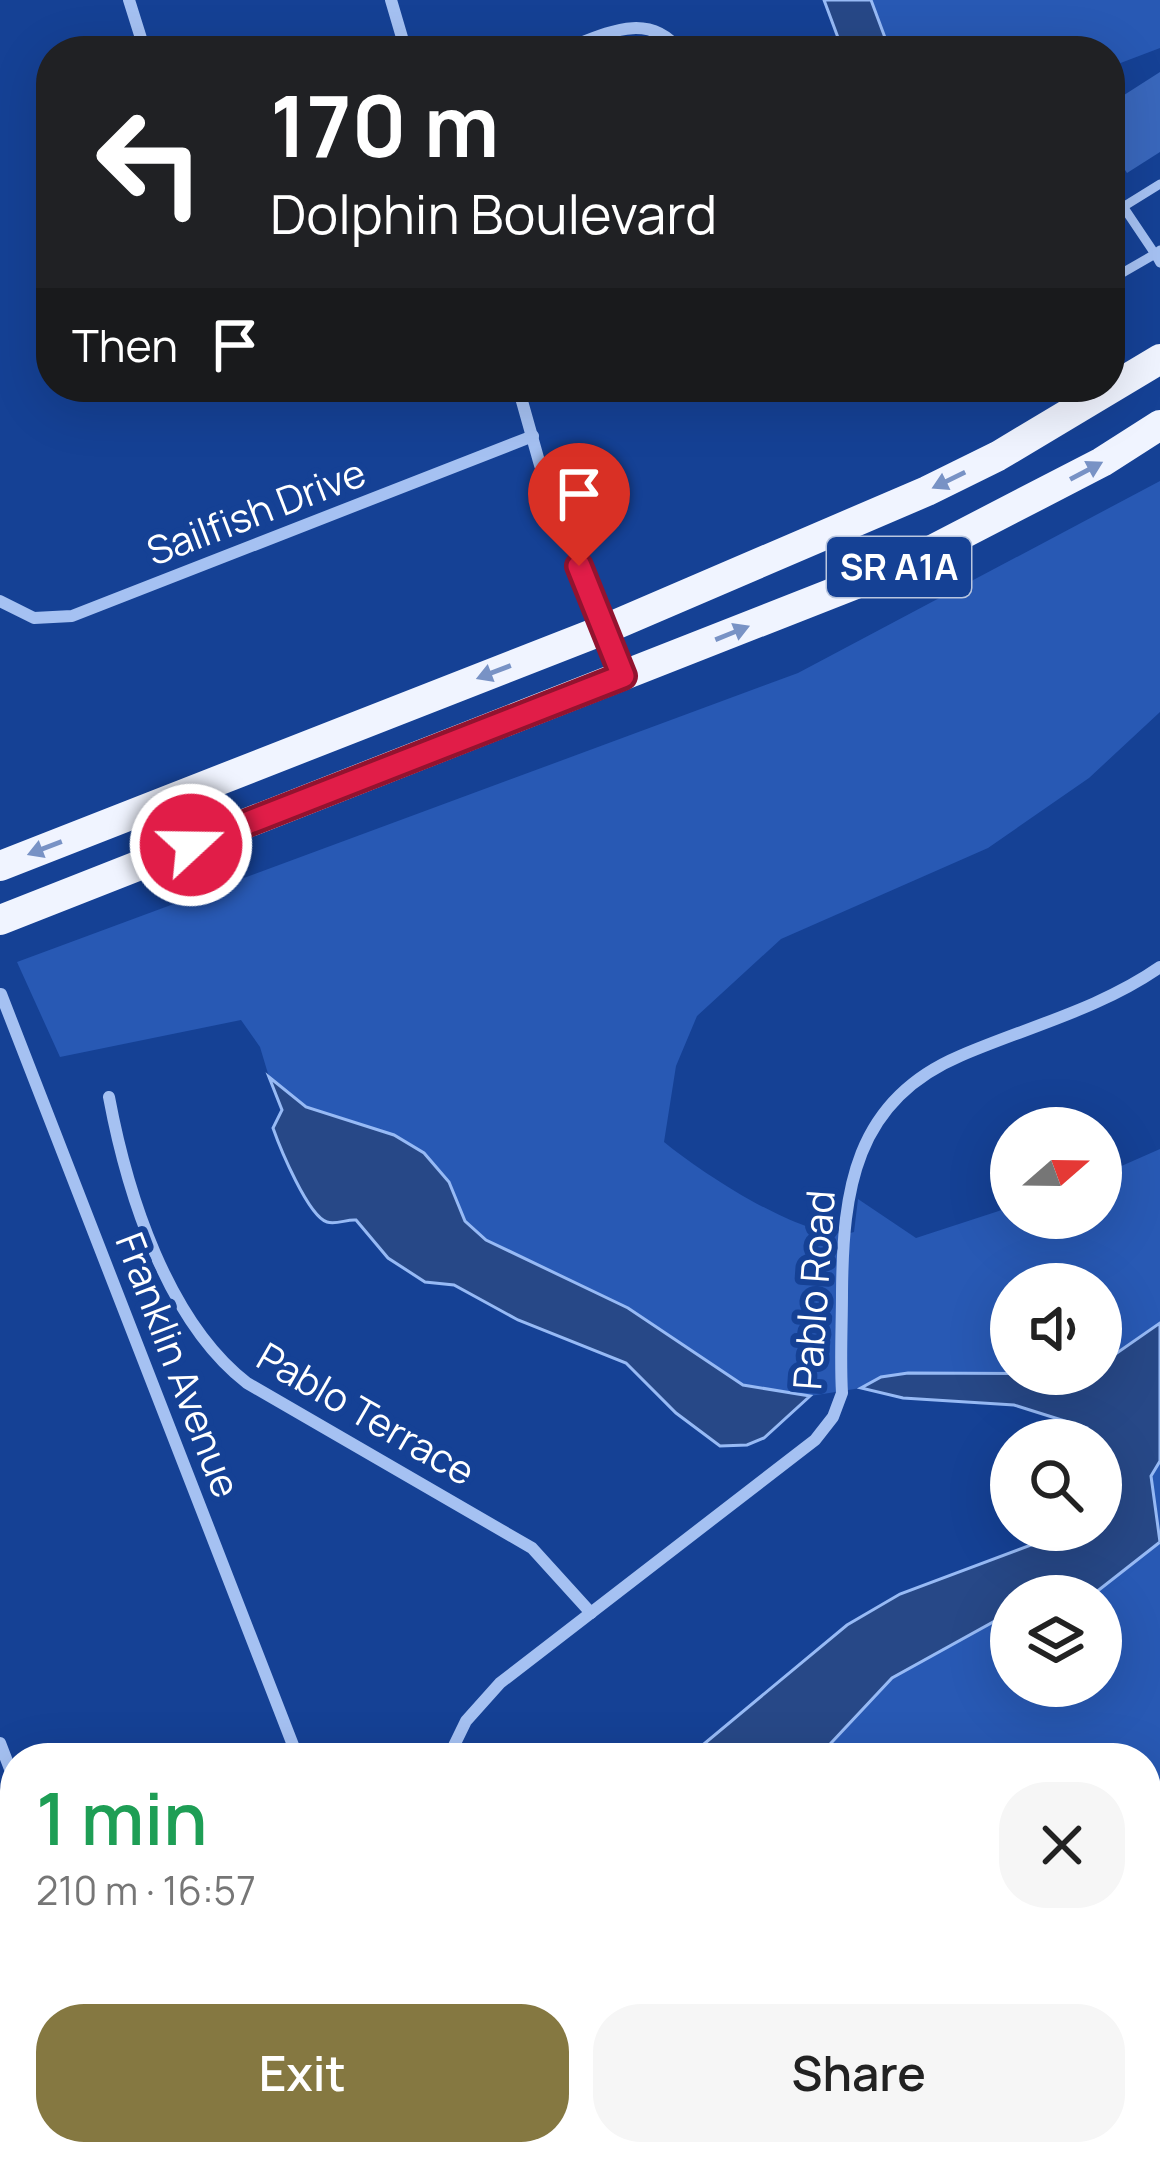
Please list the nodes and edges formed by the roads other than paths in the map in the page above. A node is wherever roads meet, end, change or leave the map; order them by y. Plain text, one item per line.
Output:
1 (129, 0) edge
2 (391, 0) edge
3 (140, 36) edge
4 (402, 36) edge
5 (609, 36) edge
6 (664, 36) edge
7 (1160, 184) edge
8 (1125, 206) edge
9 (1125, 210) edge
10 (1158, 256) edge
11 (1125, 272) edge
12 (1160, 359) edge
13 (1125, 380) edge
14 (523, 402) edge
15 (1088, 402) edge
16 (1160, 425) edge
17 (533, 436) junction
18 (0, 602) edge
19 (603, 629) junction
20 (623, 676) junction
21 (89, 831) junction
22 (0, 866) edge
23 (108, 878) junction
24 (0, 920) edge
25 (1160, 967) edge
26 (2, 994) edge
27 (110, 1097) dead end
28 (591, 1613) junction
29 (292, 1743) edge
30 (457, 1743) edge

1 - 3 street
2 - 4 street
5 - 6 street
7 - 8 lane
9 - 10 lane
10 - 11 lane
12 -> 13 main road, SR A1A
14 - 17 street
15 -> 19 main road, SR A1A
20 -> 16 main road, SR A1A
17 - 18 street, Sailfish Drive
17 - 19 street
19 - 20 street
19 -> 21 main road, SR A1A
20 - 23 main road, SR A1A
21 -> 22 main road, SR A1A
21 - 23 main road
23 - 24 main road, SR A1A
25 - 28 street, Pablo Road
26 - 29 street, Franklin Avenue
27 - 28 street, Pablo Terrace
28 - 30 street, Pablo Road

